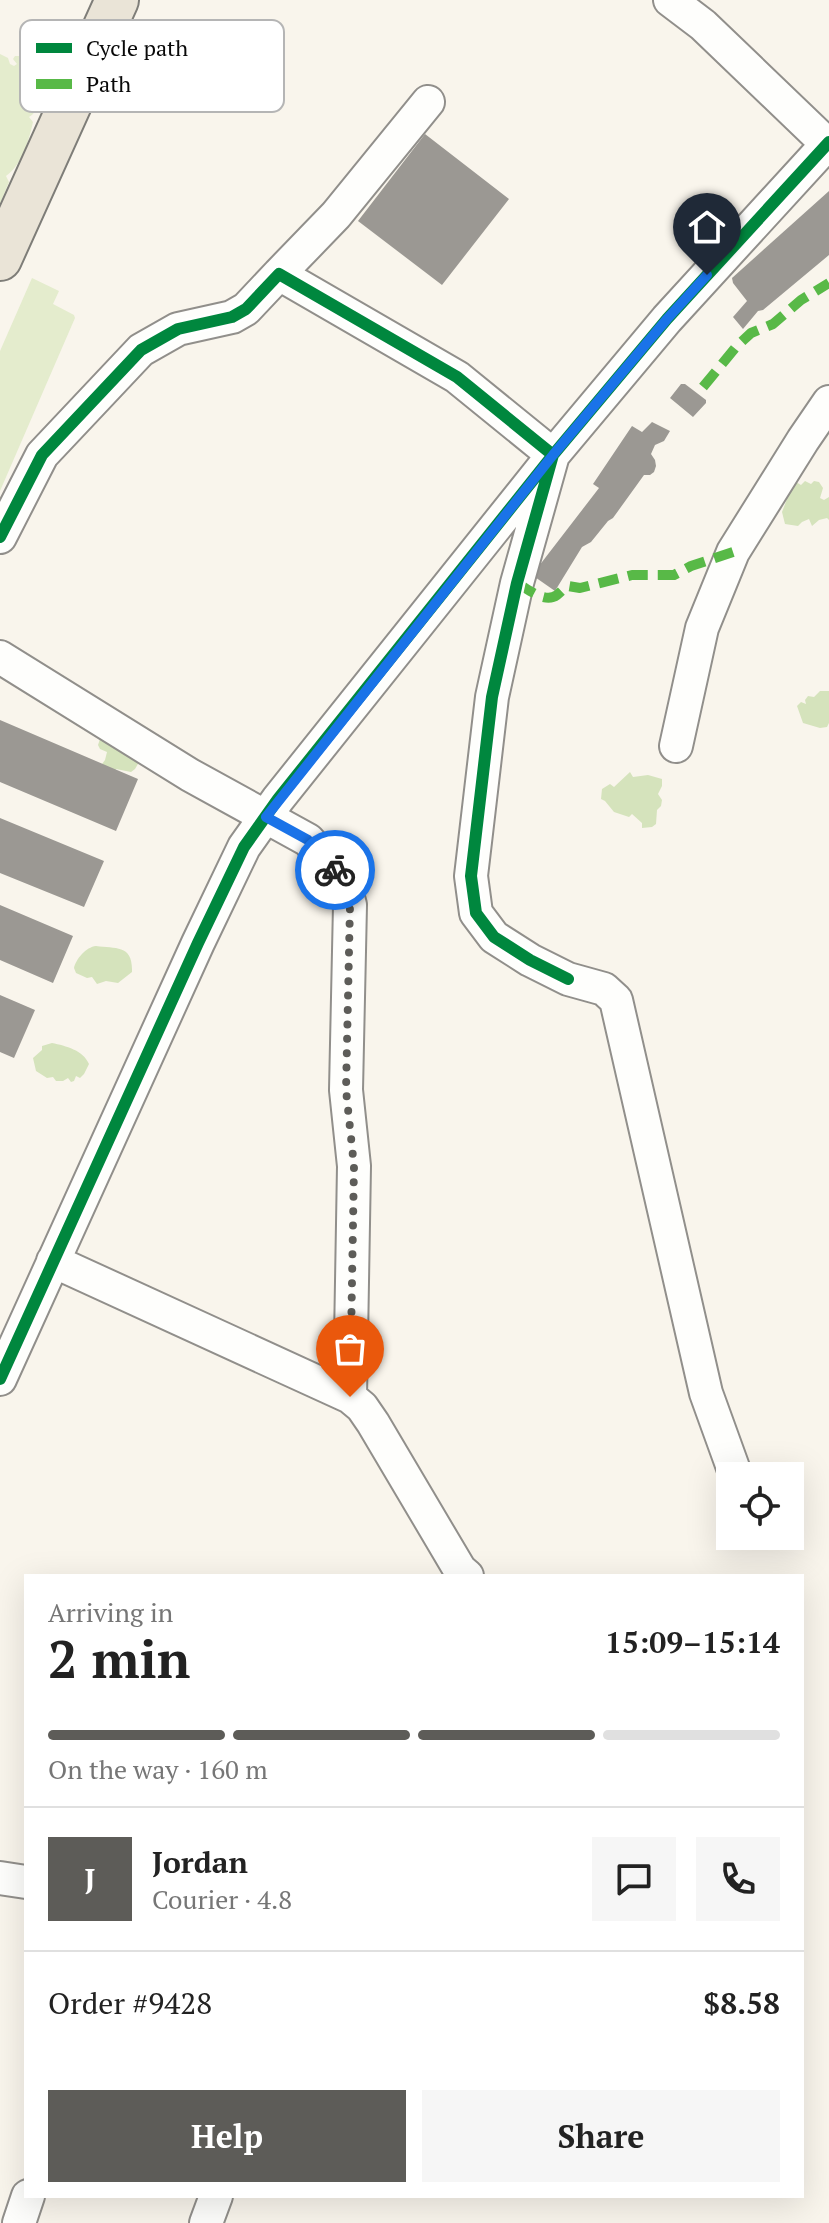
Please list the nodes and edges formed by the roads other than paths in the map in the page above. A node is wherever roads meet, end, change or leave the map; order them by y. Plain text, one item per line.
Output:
1 (117, 0) edge
2 (670, 0) edge
3 (108, 20) edge
4 (428, 102) dead end
5 (66, 112) edge
6 (828, 143) edge
7 (0, 259) edge
8 (279, 274) junction
9 (829, 402) edge
10 (553, 455) junction
11 (0, 537) edge
12 (0, 657) edge
13 (676, 746) dead end
14 (266, 817) junction
15 (53, 1261) junction
16 (0, 1379) edge
17 (350, 1397) junction
18 (731, 1462) edge
19 (465, 1574) edge
20 (0, 1878) edge
21 (24, 1882) edge
22 (27, 2198) edge
23 (215, 2198) edge
24 (19, 2223) edge
25 (206, 2223) edge

1 - 3 main road
2 - 6 street
4 - 8 street
5 - 7 main road
6 - 10 street
8 - 10 street
8 - 11 street
9 - 13 street
10 - 14 street
10 - 18 street
12 - 14 street
14 - 15 street
14 - 17 street
15 - 16 street
15 - 17 street
17 - 19 street
20 - 21 street
22 - 24 street
23 - 25 street

